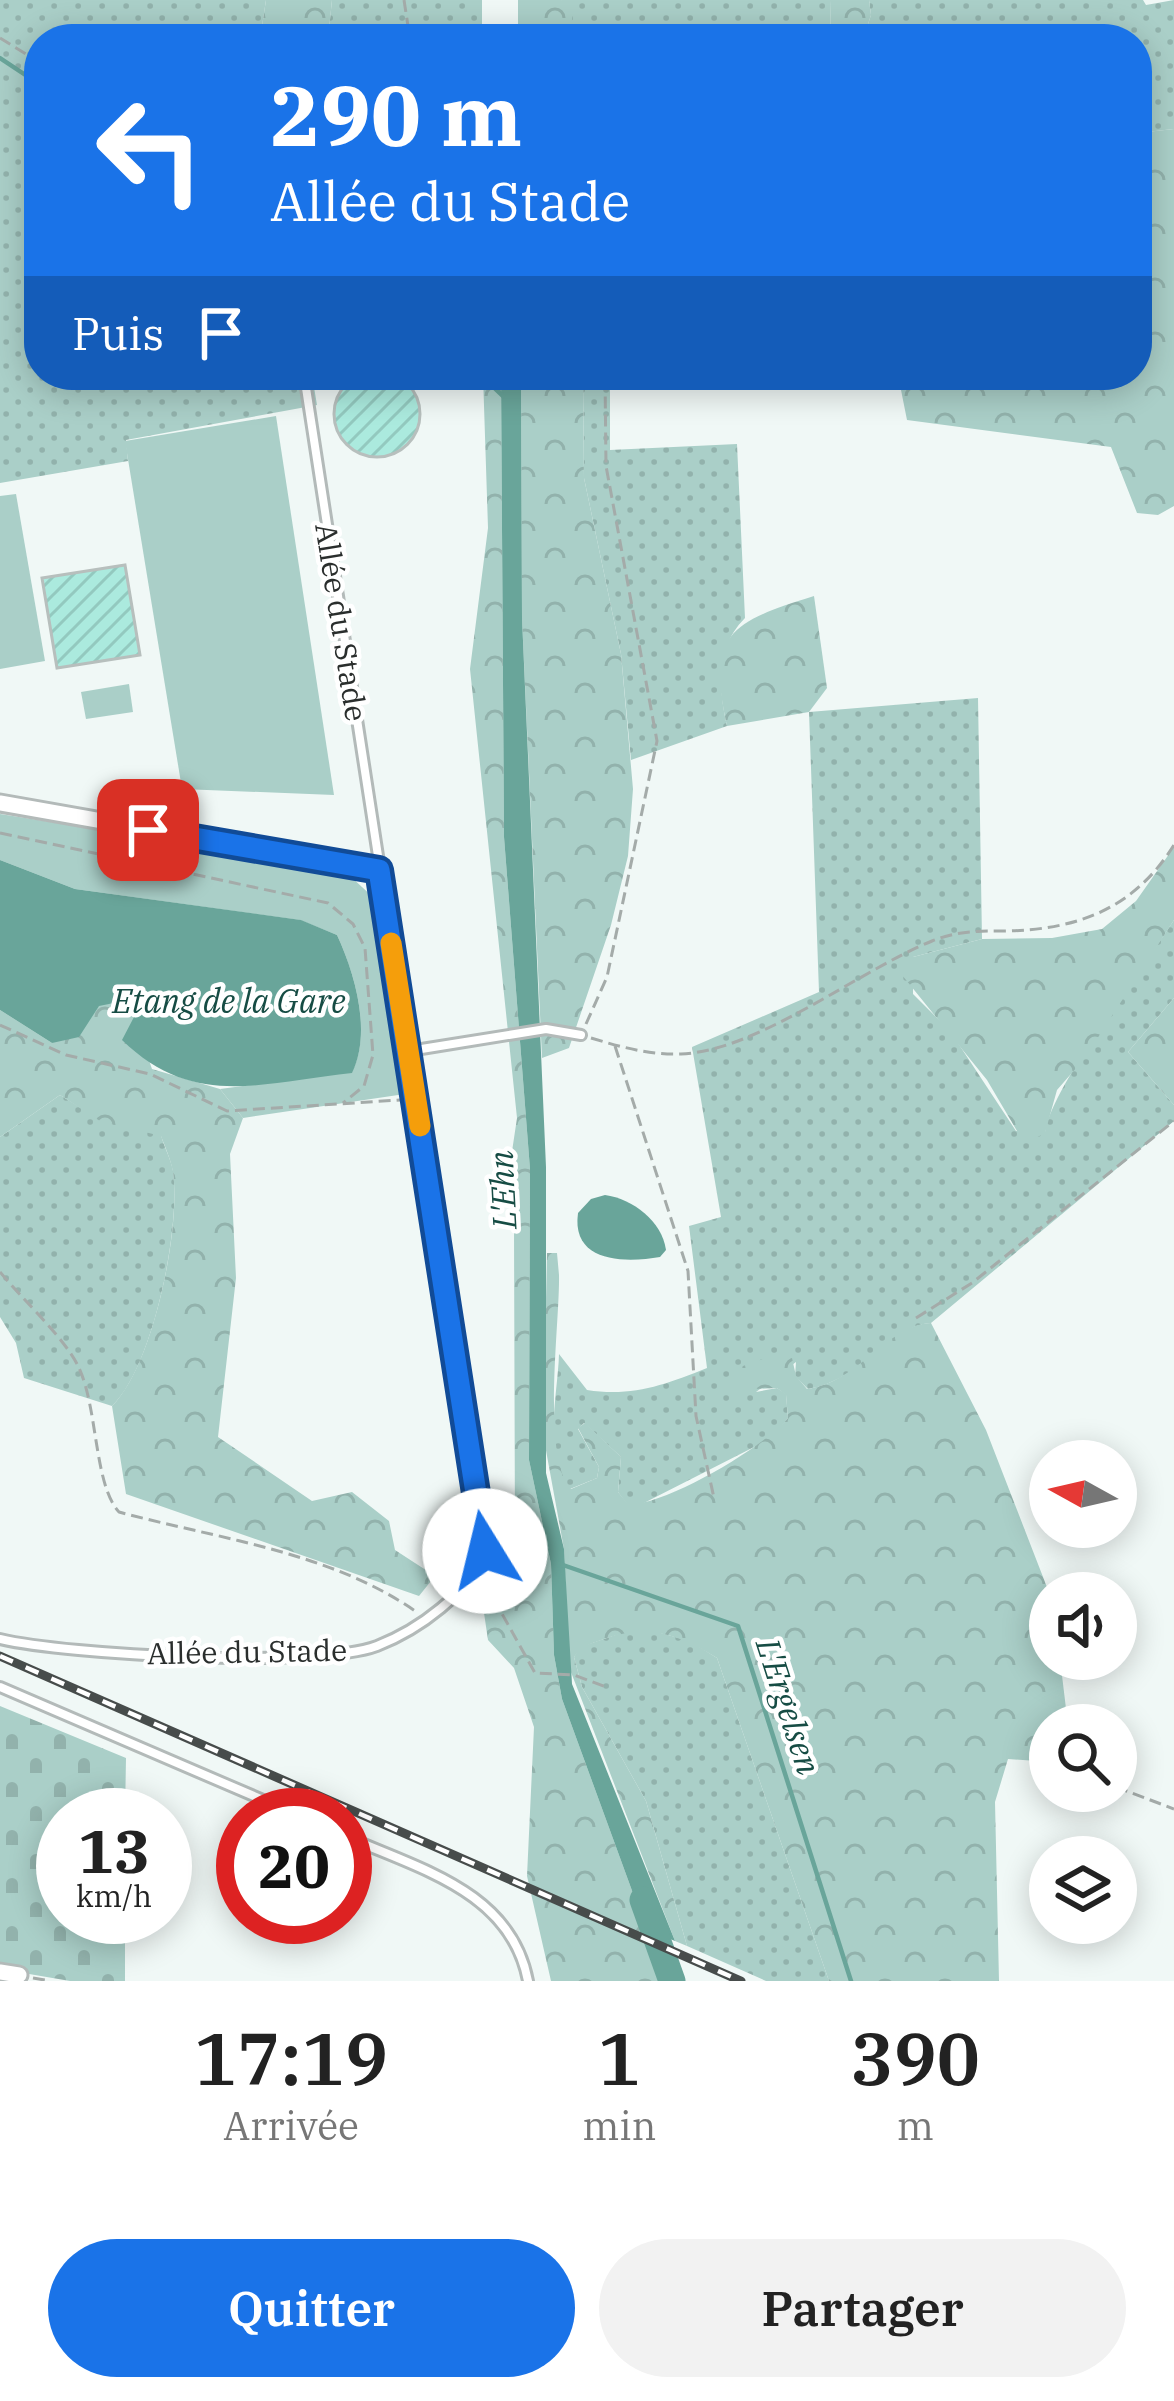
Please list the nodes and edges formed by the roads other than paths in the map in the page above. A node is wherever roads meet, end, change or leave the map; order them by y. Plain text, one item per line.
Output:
1 (306, 390) edge
2 (0, 803) edge
3 (379, 870) junction
4 (581, 1035) road end
5 (409, 1051) junction
6 (0, 1639) edge
7 (0, 1688) edge
8 (235, 1788) edge
9 (372, 1849) edge
10 (0, 1972) edge
11 (19, 1975) dead end
12 (528, 1981) edge

1 - 3 lane, Allée du Stade
2 - 3 street
3 - 5 lane, Allée du Stade
4 - 5 lane
5 - 6 lane, Allée du Stade
7 - 8 lane
9 - 12 lane
10 - 11 street

